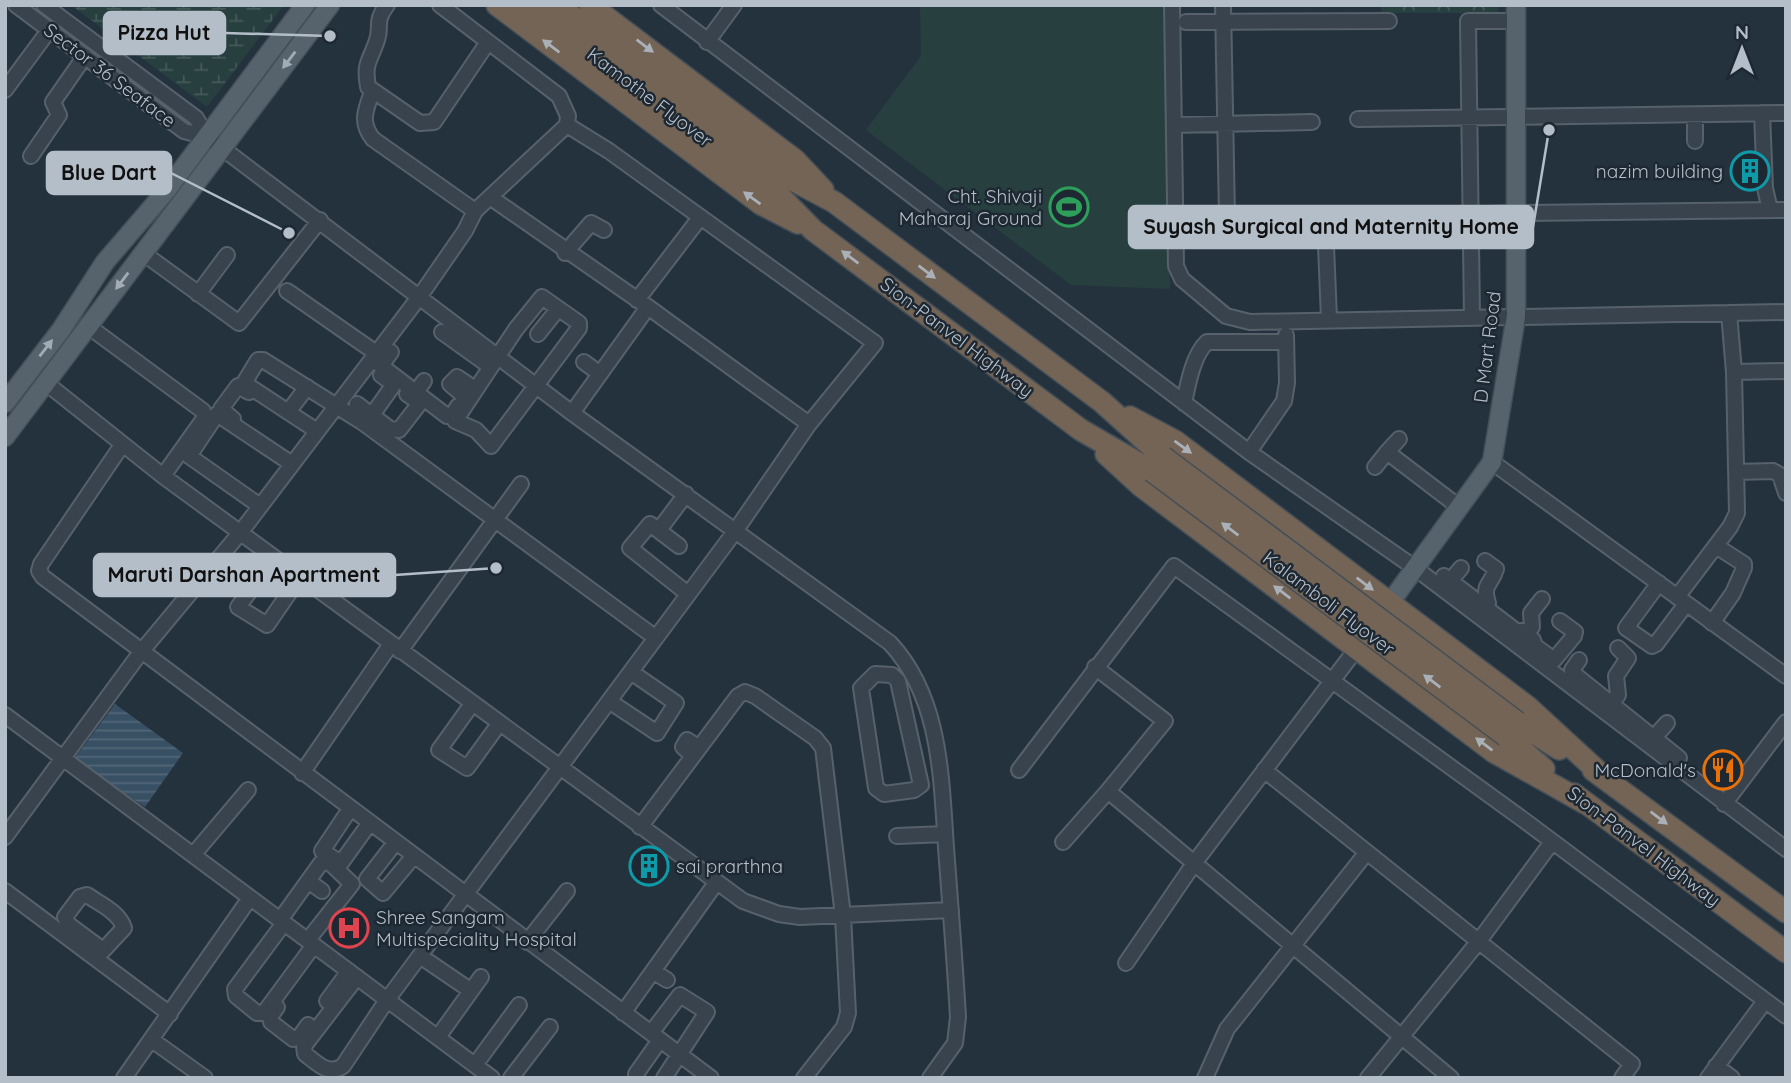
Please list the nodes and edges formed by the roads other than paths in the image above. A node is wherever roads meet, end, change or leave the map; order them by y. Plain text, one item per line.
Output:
1 (16, 5) edge
2 (44, 5) edge
3 (305, 5) edge
4 (330, 5) edge
5 (387, 5) edge
6 (440, 5) edge
7 (497, 5) edge
8 (527, 5) edge
9 (556, 5) edge
10 (590, 5) edge
11 (661, 5) edge
12 (734, 5) edge
13 (1172, 5) edge
14 (1223, 5) edge
15 (1515, 10) edge
16 (1223, 21) junction
17 (1389, 21) dead end
18 (1186, 22) dead end
19 (50, 29) junction
20 (488, 42) junction
21 (707, 42) junction
22 (85, 56) junction
23 (5, 90) edge
24 (372, 92) junction
25 (1762, 113) junction
26 (1786, 113) edge
27 (1695, 115) junction
28 (1515, 118) junction
29 (1358, 119) dead end
30 (1468, 119) junction
31 (1312, 122) dead end
32 (1226, 124) junction
33 (567, 125) junction
34 (1174, 125) junction
35 (206, 136) junction
36 (1695, 141) dead end
37 (222, 148) junction
38 (31, 156) dead end
39 (778, 182) junction
40 (490, 197) junction
41 (834, 202) junction
42 (1770, 210) junction
43 (1786, 210) edge
44 (475, 211) junction
45 (1517, 214) junction
46 (1468, 216) junction
47 (699, 219) junction
48 (320, 220) junction
49 (1325, 221) junction
50 (604, 230) dead end
51 (813, 230) junction
52 (143, 253) junction
53 (565, 253) junction
54 (227, 254) dead end
55 (286, 291) dead end
56 (198, 294) junction
57 (419, 296) junction
58 (643, 303) junction
59 (558, 309) junction
60 (1729, 313) junction
61 (1786, 313) edge
62 (1516, 316) junction
63 (1472, 317) junction
64 (1329, 319) junction
65 (1286, 321) junction
66 (89, 326) junction
67 (538, 334) dead end
68 (1286, 342) junction
69 (494, 358) junction
70 (377, 359) junction
71 (584, 362) dead end
72 (1786, 371) edge
73 (1734, 372) junction
74 (600, 374) junction
75 (20, 382) junction
76 (536, 385) junction
77 (307, 387) junction
78 (397, 387) dead end
79 (42, 388) junction
80 (1102, 402) junction
81 (5, 403) edge
82 (1184, 403) junction
83 (357, 404) dead end
84 (337, 406) junction
85 (288, 412) junction
86 (572, 413) junction
87 (367, 421) junction
88 (809, 424) junction
89 (1081, 430) junction
90 (315, 434) junction
91 (5, 437) edge
92 (1399, 439) dead end
93 (122, 445) junction
94 (1249, 452) junction
95 (1387, 452) junction
96 (1492, 462) junction
97 (293, 463) junction
98 (1158, 464) junction
99 (1375, 467) dead end
100 (1736, 472) junction
101 (163, 476) junction
102 (520, 484) dead end
103 (1786, 493) edge
104 (686, 494) junction
105 (260, 506) junction
106 (1459, 507) junction
107 (494, 519) junction
108 (659, 530) junction
109 (736, 530) junction
110 (240, 533) junction
111 (679, 546) dead end
112 (1716, 546) junction
113 (274, 558) junction
114 (1485, 561) dead end
115 (1415, 568) junction
116 (1461, 568) dead end
117 (300, 577) junction
118 (1659, 583) junction
119 (688, 594) junction
120 (1542, 599) dead end
121 (1681, 600) junction
122 (1390, 603) junction
123 (1481, 612) junction
124 (1560, 621) dead end
125 (1713, 623) junction
126 (1526, 634) junction
127 (656, 638) junction
128 (396, 647) junction
129 (1516, 647) junction
130 (1357, 648) junction
131 (1618, 648) dead end
132 (141, 652) junction
133 (1579, 660) dead end
134 (1095, 667) junction
135 (631, 672) junction
136 (913, 672) junction
137 (1786, 676) edge
138 (1332, 681) junction
139 (899, 685) junction
140 (609, 701) junction
141 (472, 704) junction
142 (1608, 708) junction
143 (5, 715) edge
144 (1786, 722) edge
145 (1667, 723) dead end
146 (499, 724) junction
147 (1511, 729) junction
148 (1650, 742) junction
149 (1679, 758) dead end
150 (64, 760) junction
151 (559, 768) junction
152 (1019, 770) dead end
153 (1264, 770) junction
154 (302, 773) junction
155 (1604, 777) junction
156 (941, 789) junction
157 (248, 790) dead end
158 (1108, 791) junction
159 (905, 795) dead end
160 (1585, 803) junction
161 (1724, 804) junction
162 (350, 810) junction
163 (370, 825) junction
164 (640, 827) junction
165 (945, 834) junction
166 (897, 836) dead end
167 (5, 837) edge
168 (1063, 842) dead end
169 (1552, 842) junction
170 (395, 843) junction
171 (1786, 849) edge
172 (1367, 852) junction
173 (193, 855) junction
174 (413, 857) junction
175 (1195, 862) junction
176 (344, 863) dead end
177 (308, 881) junction
178 (716, 883) junction
179 (5, 891) edge
180 (322, 891) dead end
181 (567, 891) dead end
182 (465, 896) junction
183 (250, 898) junction
184 (950, 910) junction
185 (1786, 912) edge
186 (843, 916) junction
187 (282, 921) junction
188 (1479, 941) junction
189 (527, 942) junction
190 (313, 944) junction
191 (1295, 946) junction
192 (1786, 952) edge
193 (421, 956) junction
194 (1126, 963) dead end
195 (653, 971) junction
196 (353, 974) junction
197 (667, 980) dead end
198 (467, 988) junction
199 (679, 991) dead end
200 (387, 1000) junction
201 (1765, 1001) junction
202 (517, 1005) dead end
203 (623, 1013) junction
204 (170, 1014) junction
205 (1786, 1016) edge
206 (550, 1027) dead end
207 (653, 1035) junction
208 (435, 1036) junction
209 (1402, 1037) junction
210 (152, 1040) junction
211 (682, 1056) junction
212 (473, 1064) junction
213 (1712, 1072) edge
214 (636, 1074) dead end
215 (705, 1076) edge
216 (124, 1078) edge
217 (205, 1078) edge
218 (492, 1078) edge
219 (511, 1078) edge
220 (667, 1078) edge
221 (804, 1078) edge
222 (930, 1078) edge
223 (1205, 1078) edge
224 (1368, 1078) edge
225 (1451, 1078) edge
226 (1622, 1078) edge
227 (1732, 1078) edge

1 - 19 street, Sector 36 Seaface
2 - 35 street, Sector 36 Seaface
3 - 35 main road
4 -> 37 main road
5 - 24 street
6 - 20 street
51 -> 7 highway
8 - 39 highway, Kamothe Flyover
9 - 39 highway, Kamothe Flyover
10 -> 41 highway
11 - 21 street
12 - 21 street
13 - 34 street
14 - 16 street
15 - 28 main road, D Mart Road
15 - 30 street
16 - 17 street
16 - 18 street
16 - 32 street
19 - 22 street, Sector 36 Seaface
19 - 23 street
20 - 24 street
20 - 33 street
21 - 82 street
22 - 35 street, Sector 36 Seaface
22 - 38 street
24 - 44 street
25 - 26 street
25 - 27 street
25 - 42 street
27 - 28 street
27 - 36 street
28 - 30 street
28 - 45 main road, D Mart Road
29 - 30 street
30 - 46 street
31 - 32 street
32 - 34 street
32 - 49 street
33 - 40 street
33 - 47 street
34 - 65 street
35 - 37 street
75 -> 35 main road
37 - 48 street
37 - 52 main road
39 - 41 highway, Sion-Panvel Highway
39 - 51 highway, Sion-Panvel Highway
40 - 44 street
40 - 53 street
41 -> 80 highway, Sion-Panvel Highway
42 - 43 street
42 - 45 street
44 - 57 street
45 - 46 street
45 - 62 main road, D Mart Road
46 - 49 street
46 - 63 street
47 - 58 street
47 - 88 street
48 - 56 street
48 - 57 street
49 - 64 street
50 - 53 street
89 -> 51 highway, Sion-Panvel Highway
52 - 56 street
52 -> 66 main road
53 - 58 street
54 - 56 street
55 - 70 street
57 - 69 street
57 - 70 street
58 - 74 street
58 - 88 street
59 - 67 street
59 - 69 street
59 - 76 street
60 - 61 street
60 - 62 street
60 - 73 street
62 - 63 street
62 - 96 main road, D Mart Road
63 - 64 street
64 - 65 street
65 - 68 street
66 - 79 main road
66 - 101 street
68 - 82 street
68 - 94 street
69 - 70 street
69 - 76 street
69 - 76 street
70 - 84 street
70 - 87 street
71 - 74 street
72 - 73 street
73 - 100 street
74 - 86 street
75 - 79 street
75 - 81 main road
76 - 86 street
77 - 84 street
77 - 85 street
77 - 85 street
78 - 87 street
79 - 91 main road
79 - 93 street
80 - 98 highway, Sion-Panvel Highway
80 -> 122 highway
82 - 94 street
83 - 87 street
84 - 87 street
84 - 90 street
85 - 90 street
86 - 104 street
87 - 107 street
88 - 109 street
89 - 98 highway, Sion-Panvel Highway
130 -> 89 highway
90 - 97 street
90 - 97 street
92 - 95 street
93 - 101 street
93 - 132 street
94 - 115 street
95 - 99 street
95 - 106 street
96 - 106 main road, D Mart Road
96 - 118 street
97 - 105 street
97 - 105 street
98 - 147 highway, Kalamboli Flyover, bridge
100 - 103 street
100 - 112 street
101 - 110 street
102 - 107 street
104 - 108 street
104 - 109 street
105 - 110 street
106 - 115 main road, D Mart Road
107 - 127 street
107 - 128 street
108 - 111 street
108 - 119 street
109 - 119 street
109 - 136 street
110 - 113 street
110 - 132 street
112 - 121 street
112 - 125 street
113 - 117 street
113 - 117 street
114 - 123 street
115 - 122 main road, D Mart Road
115 - 123 street
116 - 123 street
117 - 128 street
118 - 121 street
118 - 121 street
119 - 127 street
120 - 126 street
121 - 125 street
122 - 130 main road, D Mart Road
122 - 155 highway
123 - 126 street
123 - 129 street
124 - 126 street
125 - 137 street
126 - 129 street
127 - 135 street
128 - 141 street
128 - 154 street
129 - 142 street
130 - 138 street
160 -> 130 highway
131 - 142 street
132 - 150 street
132 - 154 street
133 - 142 street
134 - 138 street
134 - 152 street
134 - 158 street
135 - 140 street
135 - 140 street
136 - 139 street
136 - 156 street
138 - 153 street
138 - 169 street
139 - 139 street
140 - 151 street
141 - 146 street
141 - 146 street
142 - 148 street
143 - 150 street
144 - 161 street
145 - 148 street
146 - 151 street
147 - 155 highway, Sion-Panvel Highway
147 - 160 highway, Sion-Panvel Highway
148 - 149 street
148 - 161 street
150 - 167 street
150 - 173 street
151 - 164 street
151 - 182 street
153 - 172 street
153 - 175 street
154 - 162 street
155 -> 185 highway, Sion-Panvel Highway
156 - 159 street
156 - 165 street
157 - 173 street
158 - 168 street
158 - 175 street
160 - 192 highway, Sion-Panvel Highway
161 - 171 street
162 - 163 street
162 - 163 street
163 - 170 street
163 - 176 street
164 - 178 street
164 - 186 street
165 - 166 street
165 - 184 street
169 - 188 street
169 - 201 street
170 - 174 street
170 - 174 street
172 - 188 street
172 - 191 street
173 - 183 street
174 - 182 street
175 - 191 street
175 - 194 street
177 - 180 street
177 - 187 street
177 - 190 street
178 - 186 street
178 - 195 street
179 - 204 street
181 - 189 street
182 - 189 street
182 - 193 street
183 - 187 street
183 - 204 street
184 - 186 street
184 - 222 street
186 - 221 street
187 - 190 street
187 - 190 street
188 - 209 street
188 - 226 street
189 - 203 street
190 - 196 street
190 - 196 street
191 - 209 street
191 - 223 street
193 - 198 street
193 - 200 street
195 - 197 street
195 - 203 street
196 - 200 street
196 - 200 street
198 - 208 street
198 - 208 street
199 - 207 street
200 - 208 street
201 - 205 street
201 - 213 street
202 - 212 street
203 - 207 street
204 - 210 street
206 - 219 street
207 - 211 street
207 - 211 street
207 - 214 street
208 - 212 street
209 - 224 street
209 - 225 street
210 - 216 street
210 - 217 street
211 - 215 street
211 - 220 street
212 - 218 street
213 - 227 street

